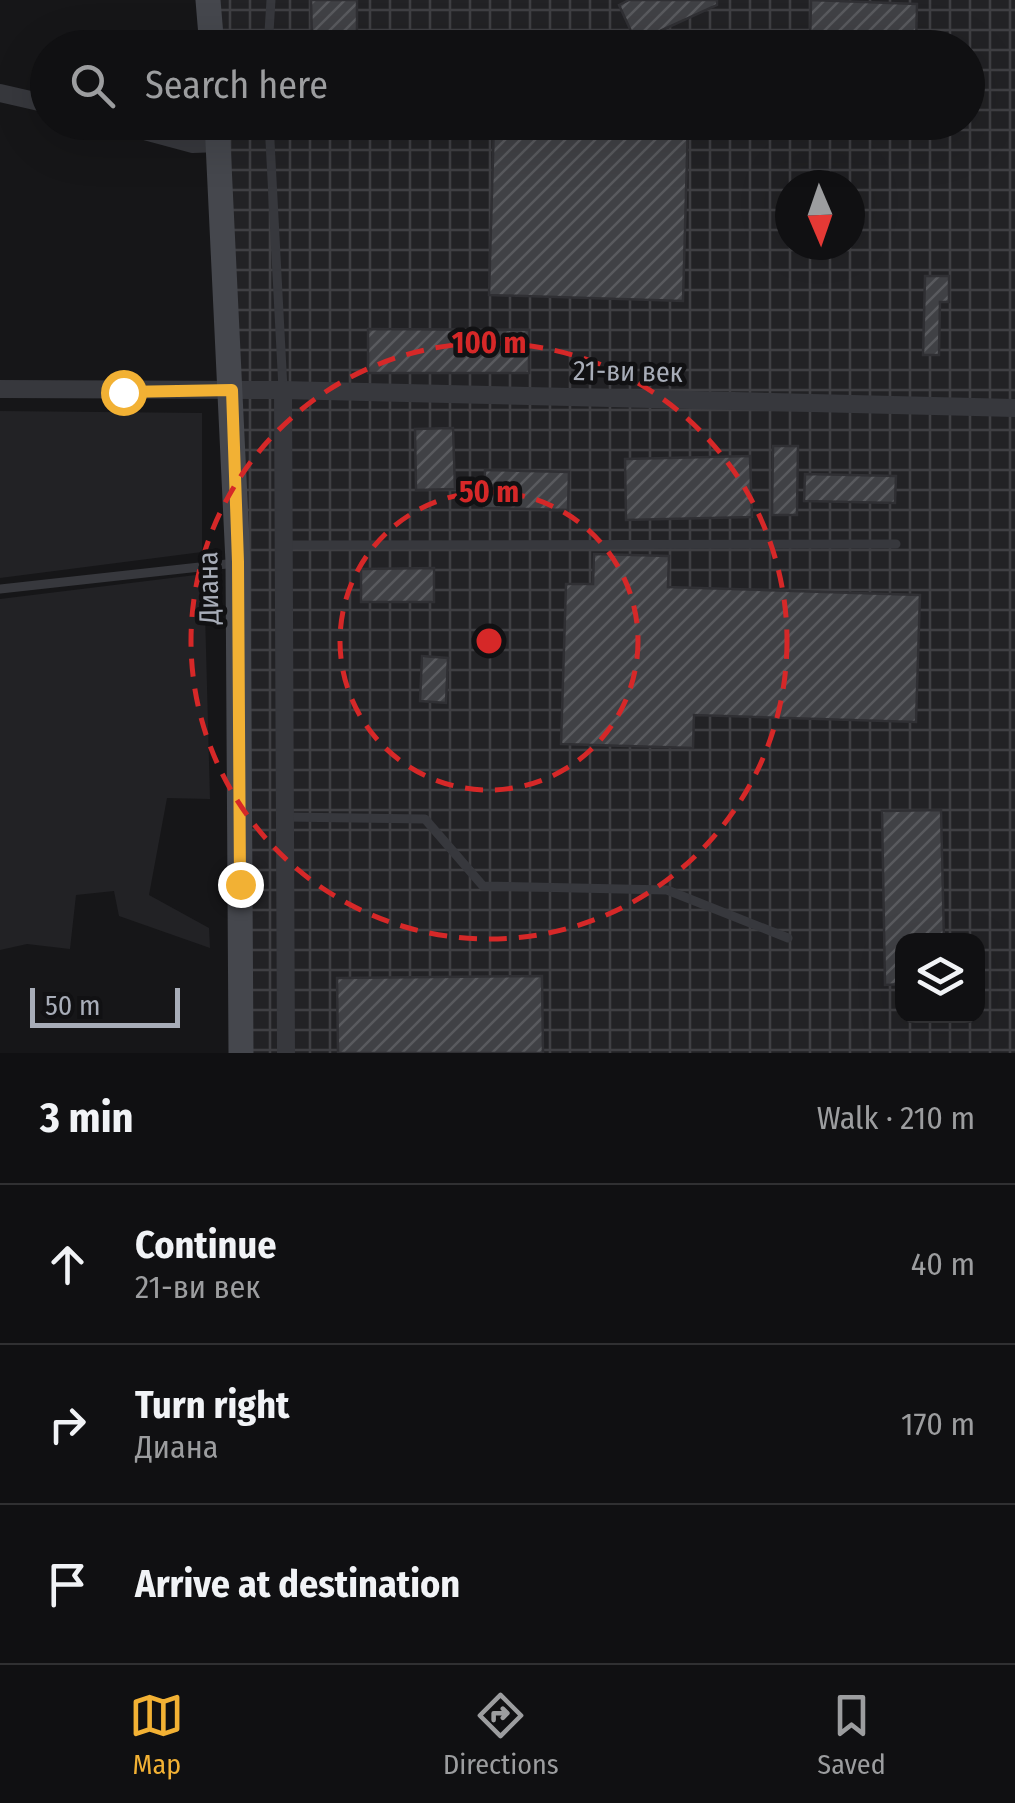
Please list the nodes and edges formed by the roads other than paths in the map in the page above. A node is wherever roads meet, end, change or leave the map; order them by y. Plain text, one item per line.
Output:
1 (208, 0) edge
2 (271, 0) edge
3 (210, 30) edge
4 (269, 30) edge
5 (0, 93) edge
6 (30, 100) edge
7 (178, 140) edge
8 (202, 140) edge
9 (218, 140) edge
10 (270, 140) edge
11 (0, 390) edge
12 (232, 390) junction
13 (283, 390) junction
14 (1015, 408) edge
15 (896, 544) dead end
16 (282, 545) junction
17 (238, 562) junction
18 (0, 588) edge
19 (285, 817) junction
20 (788, 938) dead end
21 (241, 1053) edge
22 (286, 1053) edge

1 - 3 main road
2 - 4 lane
5 - 6 street
7 - 8 street
9 - 12 main road, Диана
10 - 13 lane
11 - 12 street, 21-ви век
12 - 13 street, 21-ви век
12 - 17 main road, Диана
13 - 14 street, 21-ви век
13 - 16 street
15 - 16 lane
16 - 19 street
17 - 18 lane
17 - 21 main road, Диана
19 - 20 lane
19 - 22 street

